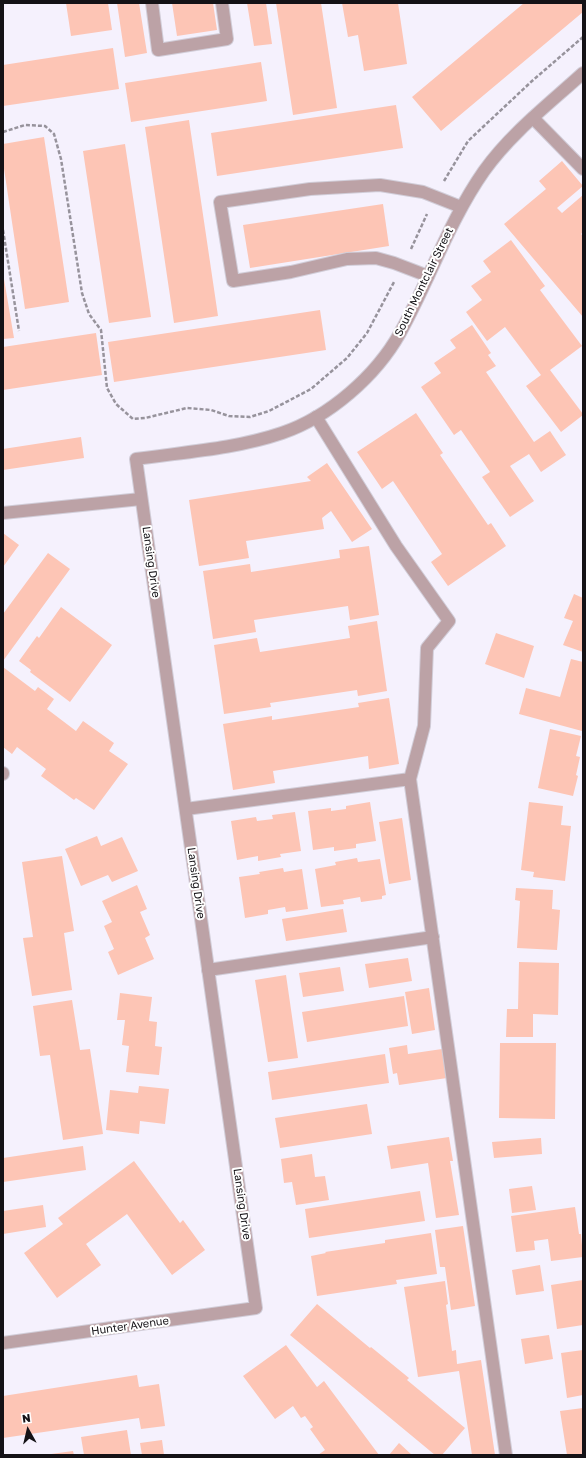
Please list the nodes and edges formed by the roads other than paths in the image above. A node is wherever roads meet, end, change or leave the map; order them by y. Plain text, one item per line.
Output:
1 (152, 3) edge
2 (222, 3) edge
3 (583, 73) edge
4 (533, 118) junction
5 (583, 169) edge
6 (460, 207) junction
7 (428, 276) junction
8 (316, 417) junction
9 (136, 459) joint
10 (142, 499) junction
11 (3, 513) edge
12 (410, 779) junction
13 (186, 809) junction
14 (433, 937) junction
15 (208, 970) junction
16 (256, 1308) joint
17 (3, 1344) edge
18 (506, 1455) edge

1 - 2 street
3 - 4 street, South Montclair Street
4 - 5 street
4 - 6 street, South Montclair Street
6 - 7 street, South Montclair Street
6 - 7 street
7 - 8 street, South Montclair Street
8 - 9 street, South Montclair Street
8 - 12 street
9 - 10 street, Lansing Drive
10 - 11 street
10 - 13 street, Lansing Drive
12 - 13 street
12 - 14 street
13 - 15 street, Lansing Drive
14 - 15 street
14 - 18 street
15 - 16 street, Lansing Drive
16 - 17 street, Hunter Avenue

